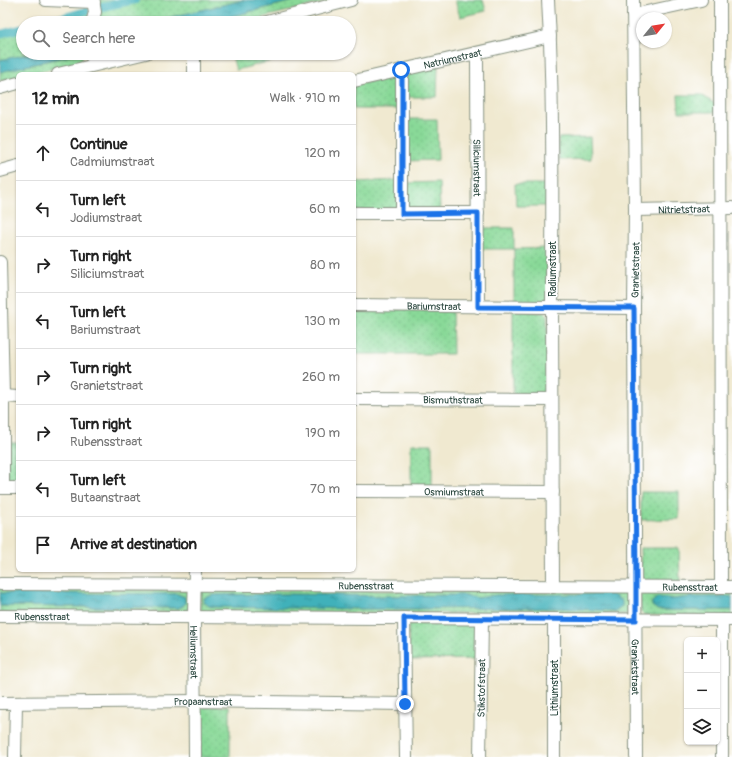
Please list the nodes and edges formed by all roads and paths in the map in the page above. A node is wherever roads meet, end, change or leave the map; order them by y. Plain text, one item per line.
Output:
1 (46, 0) edge
2 (351, 0) edge
3 (548, 0) edge
4 (633, 0) edge
5 (701, 0) edge
6 (720, 0) edge
7 (94, 1) edge
8 (633, 15) junction
9 (94, 16) edge
10 (290, 16) edge
11 (550, 36) junction
12 (475, 53) junction
13 (93, 60) edge
14 (118, 60) edge
15 (194, 60) edge
16 (94, 66) junction
17 (401, 70) junction
18 (67, 72) edge
19 (194, 72) edge
20 (356, 81) edge
21 (16, 84) edge
22 (0, 88) edge
23 (16, 167) edge
24 (0, 171) edge
25 (726, 208) edge
26 (635, 210) junction
27 (356, 213) edge
28 (478, 213) junction
29 (402, 214) junction
30 (0, 262) edge
31 (356, 305) edge
32 (478, 307) junction
33 (552, 307) junction
34 (634, 308) junction
35 (3, 396) junction
36 (16, 396) edge
37 (356, 399) edge
38 (552, 400) junction
39 (1, 488) edge
40 (16, 488) edge
41 (356, 491) edge
42 (553, 492) junction
43 (195, 572) edge
44 (0, 584) edge
45 (195, 585) junction
46 (553, 587) junction
47 (727, 587) edge
48 (636, 588) junction
49 (0, 616) edge
50 (194, 617) junction
51 (404, 618) junction
52 (482, 619) junction
53 (554, 620) junction
54 (636, 620) junction
55 (727, 620) edge
56 (195, 701) junction
57 (0, 702) edge
58 (16, 703) junction
59 (405, 704) junction
60 (14, 757) edge
61 (195, 757) edge
62 (406, 757) edge
63 (480, 757) edge
64 (554, 757) edge
65 (636, 757) edge
66 (722, 757) edge

1 - 7 street
2 - 10 street
3 - 11 street, Radiumstraat
4 - 8 street, Granietstraat
5 - 8 street
6 - 25 street
7 - 9 street
8 - 26 street, Granietstraat
11 - 12 street, Natriumstraat
11 - 33 street, Radiumstraat
12 - 17 street, Natriumstraat
12 - 28 street, Siliciumstraat
13 - 16 street
14 - 16 street
15 - 19 street
16 - 18 street
17 - 20 street, Natriumstraat
17 - 29 street
21 - 22 street
23 - 24 street
25 - 26 street, Nitrietstraat
25 - 47 street
26 - 34 street, Granietstraat
27 - 29 street
28 - 29 street
28 - 32 street, Siliciumstraat
30 - 35 street
31 - 32 street, Bariumstraat
32 - 33 street, Bariumstraat
33 - 34 street, Bariumstraat
33 - 38 street, Radiumstraat
34 - 48 street, Granietstraat
35 - 36 street
35 - 39 street
37 - 38 street, Bismuthstraat
38 - 42 street, Radiumstraat
39 - 40 street
41 - 42 street, Osmiumstraat
42 - 46 street, Radiumstraat
43 - 45 street, Heliumstraat
44 - 45 street, Rubensstraat
45 - 46 street, Rubensstraat
45 - 50 street, Heliumstraat
46 - 48 street, Rubensstraat
47 - 48 street, Rubensstraat
48 - 54 street, Granietstraat
49 - 50 street, Rubensstraat
50 - 51 street, Rubensstraat
50 - 56 street, Heliumstraat
51 - 52 street, Rubensstraat
51 - 59 street
52 - 53 street, Rubensstraat
52 - 63 street, Stikstofstraat
53 - 54 street, Rubensstraat
53 - 64 street, Lithiumstraat
54 - 55 street, Rubensstraat
54 - 65 street, Granietstraat
55 - 66 street
56 - 58 street, Propaanstraat
56 - 59 street, Propaanstraat
56 - 61 street, Heliumstraat
57 - 58 street, Propaanstraat
58 - 60 street
59 - 62 street

